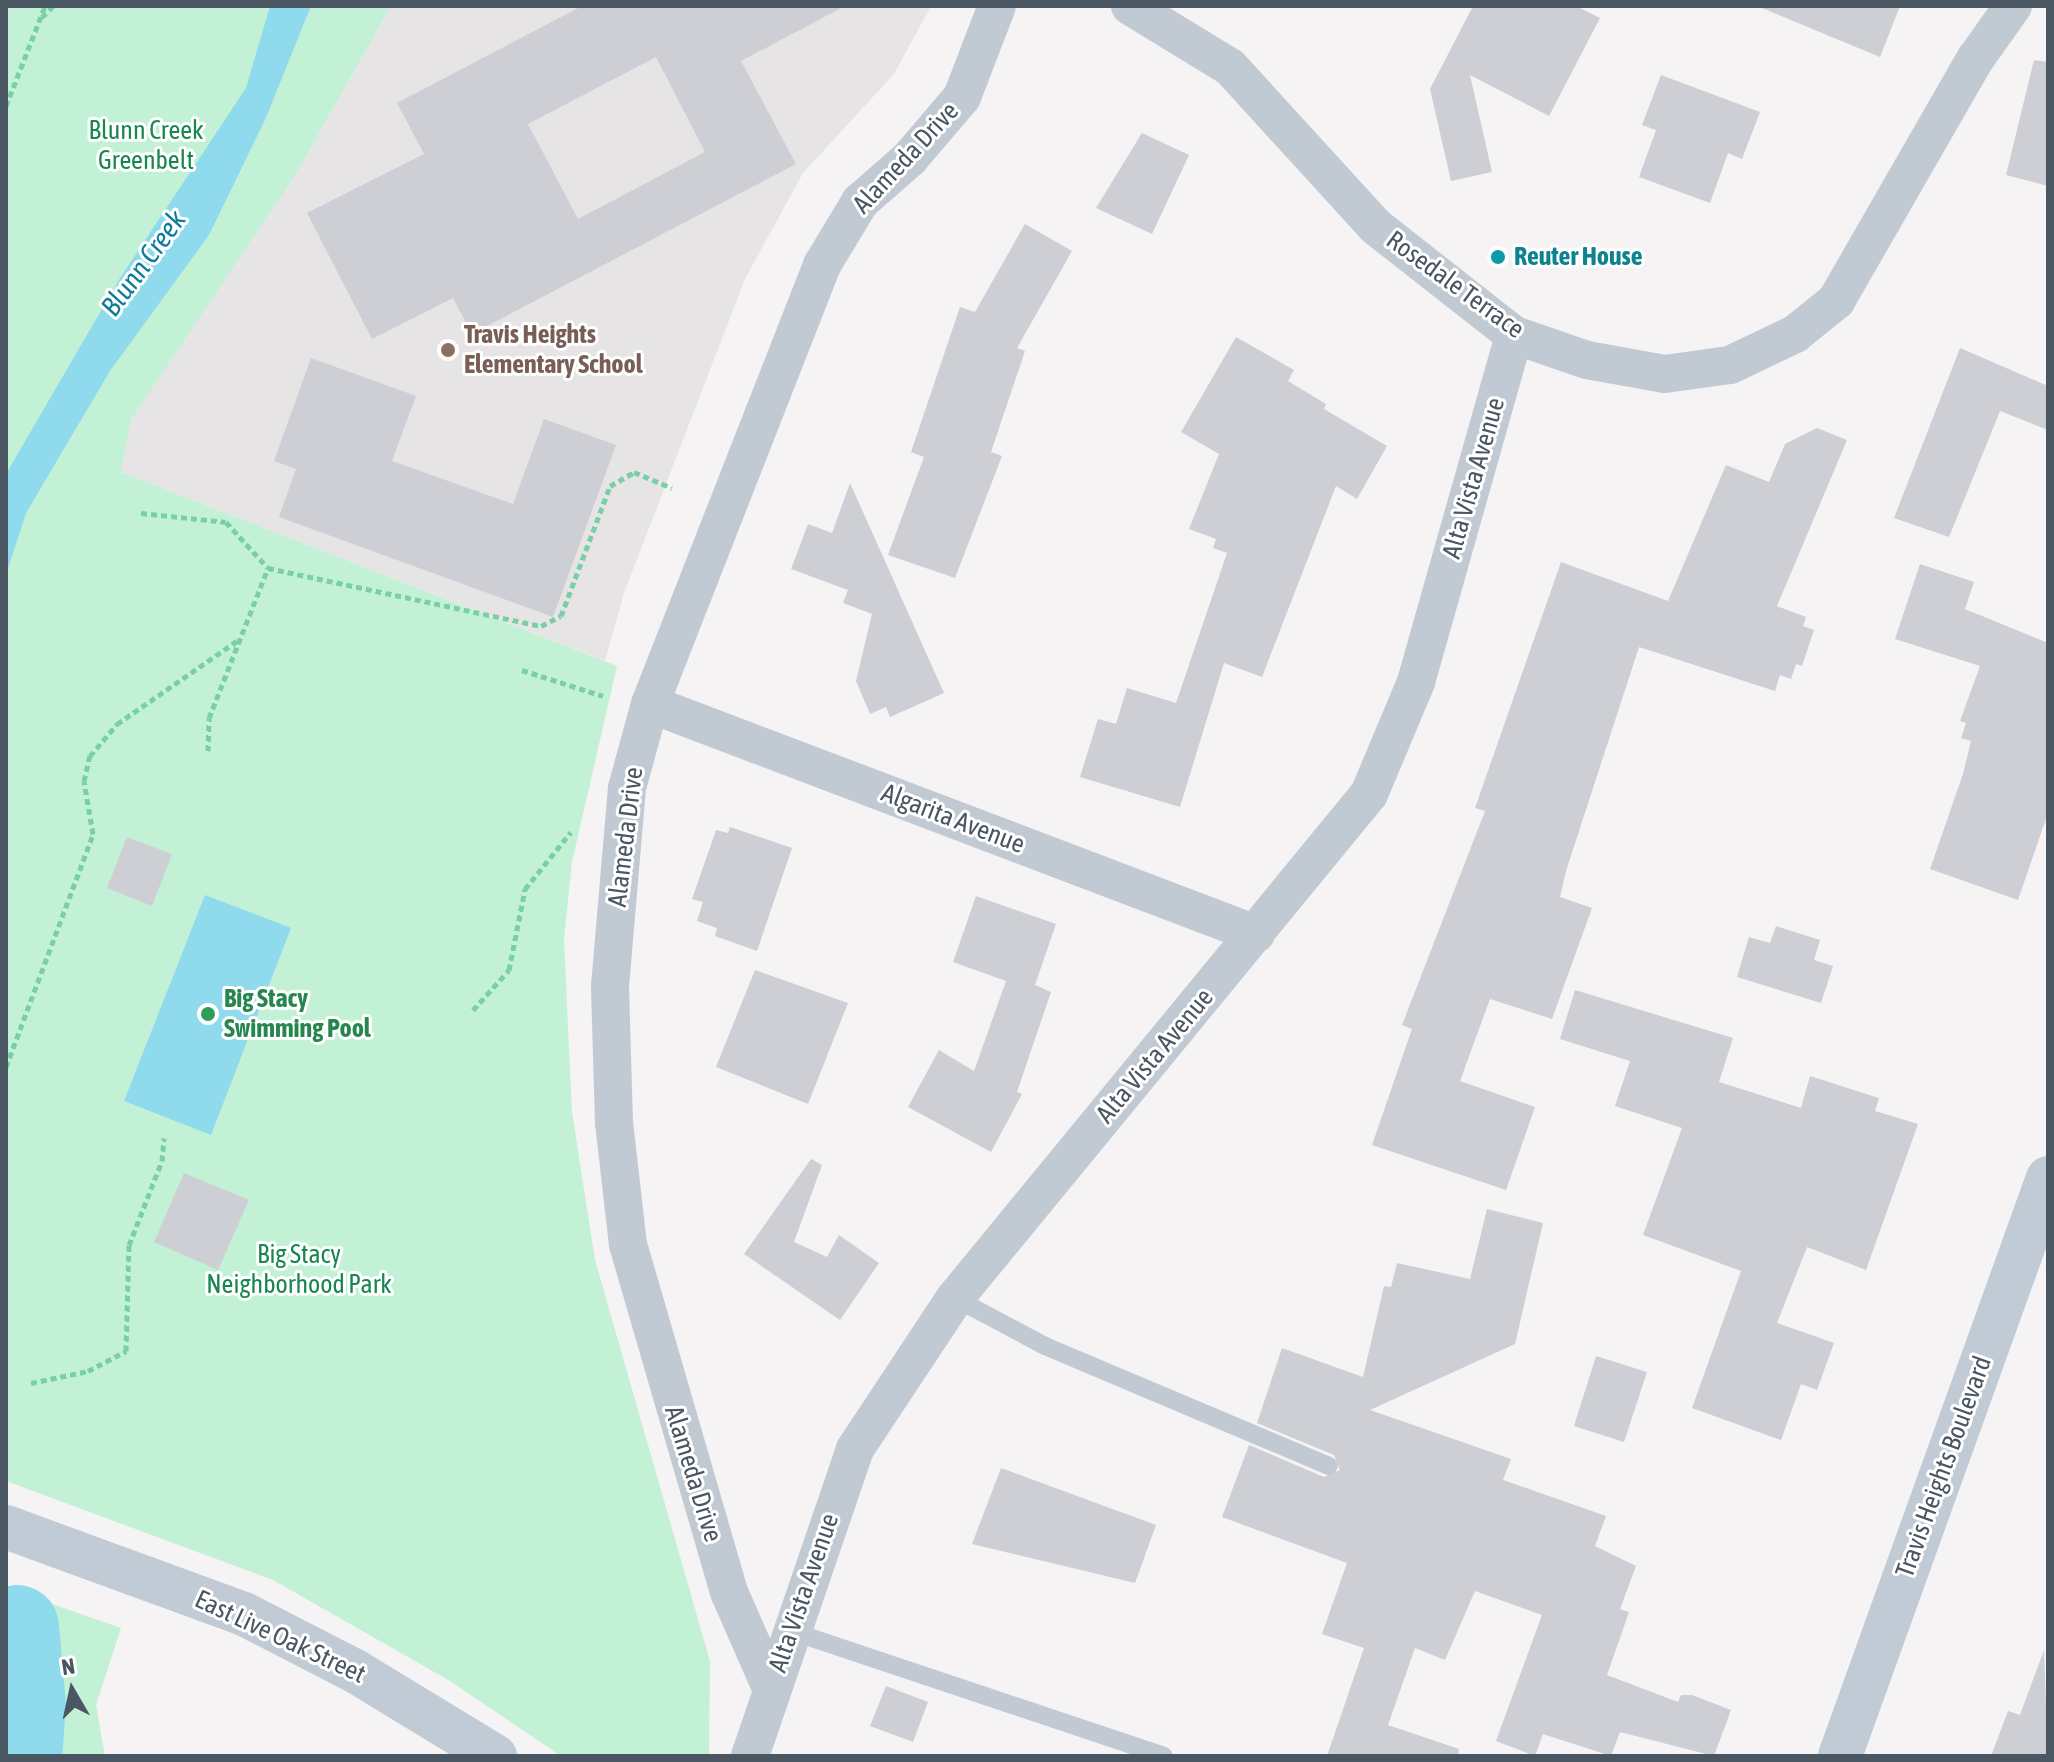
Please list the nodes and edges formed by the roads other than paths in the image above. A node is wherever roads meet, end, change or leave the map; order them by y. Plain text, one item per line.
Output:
1 (997, 6) edge
2 (1130, 6) edge
3 (2013, 6) edge
4 (1514, 335) junction
5 (650, 704) junction
6 (1256, 934) junction
7 (2048, 1178) edge
8 (955, 1298) junction
9 (1329, 1466) dead end
10 (6, 1527) edge
11 (791, 1631) junction
12 (771, 1688) junction
13 (495, 1756) edge
14 (750, 1756) edge
15 (1164, 1756) edge
16 (1840, 1756) edge

1 - 5 street, Alameda Drive
2 - 4 street, Rosedale Terrace
3 - 4 street, Rosedale Terrace
4 - 6 street, Alta Vista Avenue
5 - 6 street, Algarita Avenue
5 - 12 street, Alameda Drive
6 - 8 street, Alta Vista Avenue
7 - 16 street, Travis Heights Boulevard
8 - 9 lane
8 - 11 street, Alta Vista Avenue
10 - 13 street, East Live Oak Street
11 - 12 street, Alta Vista Avenue
11 - 15 lane
12 - 14 street, Alta Vista Avenue

